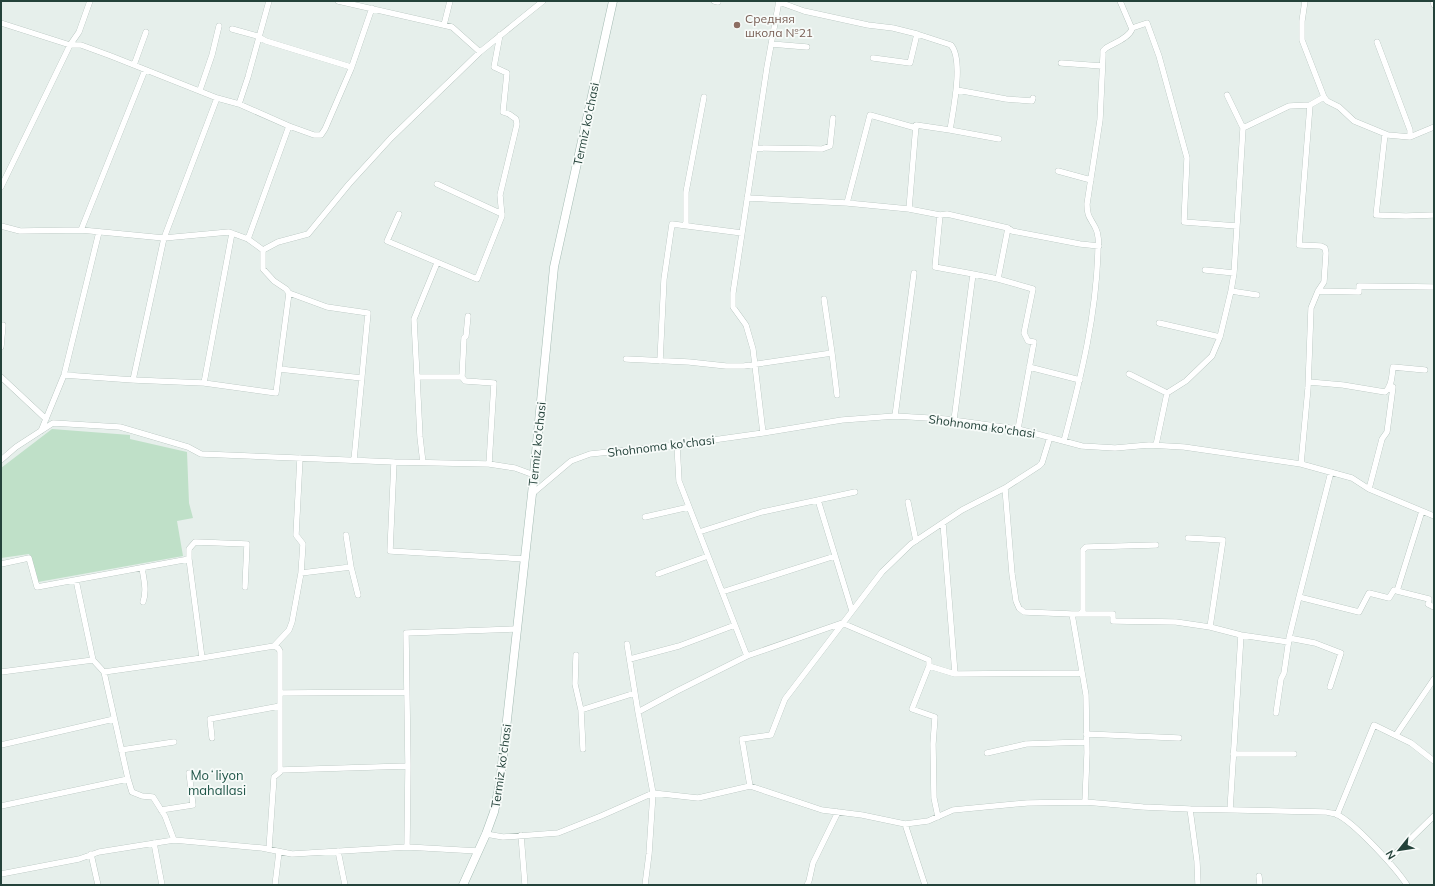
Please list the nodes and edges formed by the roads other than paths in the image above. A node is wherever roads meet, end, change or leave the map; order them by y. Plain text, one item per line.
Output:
1 (90, 1) edge
2 (269, 1) edge
3 (338, 1) edge
4 (450, 1) edge
5 (543, 1) edge
6 (614, 1) edge
7 (779, 1) edge
8 (1120, 1) edge
9 (1305, 1) edge
10 (1433, 1) edge
11 (1434, 5) edge
12 (372, 8) junction
13 (1, 23) edge
14 (444, 25) junction
15 (219, 26) dead end
16 (1132, 28) junction
17 (232, 29) dead end
18 (146, 32) dead end
19 (917, 34) junction
20 (500, 35) junction
21 (260, 37) junction
22 (1376, 42) dead end
23 (772, 44) junction
24 (70, 45) junction
25 (807, 47) dead end
26 (480, 52) junction
27 (873, 58) dead end
28 (1061, 63) dead end
29 (134, 65) junction
30 (352, 66) junction
31 (1102, 66) junction
32 (145, 70) junction
33 (200, 90) junction
34 (957, 90) junction
35 (1227, 95) dead end
36 (704, 97) dead end
37 (1324, 97) junction
38 (218, 98) junction
39 (1033, 98) dead end
40 (239, 104) junction
41 (1310, 105) junction
42 (833, 118) dead end
43 (289, 126) junction
44 (1434, 127) edge
45 (916, 128) junction
46 (1243, 128) junction
47 (950, 130) junction
48 (1385, 134) junction
49 (1410, 137) junction
50 (999, 139) dead end
51 (755, 148) junction
52 (1058, 171) dead end
53 (1091, 180) junction
54 (437, 184) dead end
55 (1, 187) edge
56 (747, 198) junction
57 (847, 203) junction
58 (909, 209) junction
59 (399, 214) dead end
60 (502, 214) junction
61 (940, 214) junction
62 (1434, 215) edge
63 (686, 225) junction
64 (1, 226) edge
65 (1237, 226) junction
66 (1008, 228) junction
67 (82, 230) junction
68 (99, 232) junction
69 (232, 233) junction
70 (742, 233) junction
71 (164, 238) junction
72 (248, 239) junction
73 (1098, 246) junction
74 (263, 250) junction
75 (437, 263) junction
76 (1205, 270) dead end
77 (914, 273) dead end
78 (1234, 273) junction
79 (973, 274) junction
80 (998, 279) junction
81 (1434, 287) edge
82 (1318, 291) junction
83 (289, 292) junction
84 (1231, 292) junction
85 (1257, 295) dead end
86 (824, 299) dead end
87 (468, 316) dead end
88 (1159, 323) dead end
89 (3, 325) dead end
90 (1220, 337) junction
91 (1, 347) edge
92 (832, 353) junction
93 (626, 359) dead end
94 (660, 361) junction
95 (756, 365) junction
96 (1029, 367) junction
97 (279, 370) junction
98 (1424, 370) dead end
99 (1129, 374) dead end
100 (64, 375) junction
101 (1, 377) edge
102 (417, 377) junction
103 (462, 377) junction
104 (362, 378) junction
105 (133, 380) junction
106 (1080, 380) junction
107 (1309, 382) junction
108 (204, 383) junction
109 (1389, 386) junction
110 (1167, 393) junction
111 (837, 395) dead end
112 (895, 416) junction
113 (46, 419) junction
114 (954, 420) junction
115 (1018, 429) junction
116 (41, 431) junction
117 (763, 433) junction
118 (1050, 438) junction
119 (1064, 441) junction
120 (677, 445) junction
121 (1156, 445) junction
122 (300, 458) junction
123 (1, 460) edge
124 (354, 460) junction
125 (394, 462) junction
126 (423, 463) junction
127 (489, 464) junction
128 (1301, 464) junction
129 (1331, 472) junction
130 (534, 474) junction
131 (1005, 488) junction
132 (1369, 489) junction
133 (855, 492) dead end
134 (532, 494) junction
135 (818, 500) junction
136 (908, 502) dead end
137 (689, 507) junction
138 (1422, 511) junction
139 (1434, 516) edge
140 (645, 517) dead end
141 (943, 523) junction
142 (699, 532) junction
143 (346, 535) dead end
144 (1188, 538) dead end
145 (916, 541) junction
146 (1156, 546) dead end
147 (708, 556) junction
148 (835, 556) junction
149 (525, 558) junction
150 (189, 559) junction
151 (1, 564) edge
152 (351, 567) junction
153 (142, 568) junction
154 (301, 572) junction
155 (658, 574) dead end
156 (76, 580) junction
157 (245, 587) dead end
158 (1397, 591) junction
159 (722, 592) junction
160 (358, 595) dead end
161 (1299, 597) junction
162 (143, 602) dead end
163 (1434, 607) edge
164 (852, 611) junction
165 (1072, 614) junction
166 (1080, 614) junction
167 (842, 623) junction
168 (735, 625) junction
169 (1210, 627) junction
170 (517, 629) junction
171 (1241, 635) junction
172 (1289, 640) junction
173 (627, 644) dead end
174 (274, 646) junction
175 (576, 655) dead end
176 (747, 656) junction
177 (202, 658) junction
178 (630, 659) junction
179 (93, 660) junction
180 (929, 666) junction
181 (1, 672) edge
182 (104, 672) junction
183 (1082, 673) junction
184 (955, 674) junction
185 (1434, 679) edge
186 (1330, 687) dead end
187 (406, 692) junction
188 (280, 693) junction
189 (635, 693) junction
190 (280, 706) junction
191 (581, 710) junction
192 (638, 712) junction
193 (1276, 713) dead end
194 (114, 719) junction
195 (1086, 734) junction
196 (1396, 735) junction
197 (212, 738) dead end
198 (1179, 738) dead end
199 (174, 742) dead end
200 (1086, 742) junction
201 (1, 745) edge
202 (583, 749) dead end
203 (121, 750) junction
204 (988, 753) dead end
205 (1233, 754) junction
206 (1294, 754) dead end
207 (1434, 761) edge
208 (408, 766) junction
209 (280, 770) junction
210 (189, 774) dead end
211 (128, 779) junction
212 (750, 786) junction
213 (653, 792) junction
214 (1085, 802) junction
215 (1, 806) edge
216 (1190, 809) junction
217 (161, 810) junction
218 (1230, 810) junction
219 (838, 812) junction
220 (1337, 815) junction
221 (1434, 816) edge
222 (938, 817) junction
223 (905, 824) junction
224 (486, 834) junction
225 (521, 836) junction
226 (174, 840) junction
227 (154, 843) junction
228 (407, 846) junction
229 (269, 849) junction
230 (338, 851) junction
231 (478, 851) junction
232 (279, 852) junction
233 (91, 854) junction
234 (1388, 861) junction
235 (1, 874) edge
236 (1259, 876) dead end
237 (98, 885) edge
238 (162, 885) edge
239 (275, 885) edge
240 (345, 885) edge
241 (463, 885) edge
242 (524, 885) edge
243 (645, 885) edge
244 (807, 885) edge
245 (925, 885) edge
246 (1198, 885) edge
247 (1260, 885) edge
248 (1407, 885) edge

1 - 24 street
2 - 21 street
3 - 12 street
4 - 14 street
5 - 20 street
6 - 130 main road, Termiz ko'chasi
7 - 19 street
7 - 23 street
8 - 16 street
9 - 37 street
10 - 11 street
12 - 14 street
12 - 30 street
13 - 24 street
14 - 26 street
15 - 33 street
16 - 31 street
16 - 65 street
17 - 21 street
18 - 29 street
19 - 27 street
19 - 34 street
20 - 26 street
20 - 60 street
21 - 30 street
21 - 40 street
22 - 49 street
23 - 25 street
23 - 51 street
24 - 29 street
24 - 55 street
26 - 74 street
28 - 31 street
29 - 32 street
30 - 43 street
31 - 53 street
32 - 33 street
32 - 67 street
33 - 38 street
34 - 39 street
34 - 47 street
35 - 46 street
36 - 63 street
37 - 41 street
37 - 48 street
38 - 40 street
38 - 71 street
40 - 43 street
41 - 46 street
41 - 82 street
42 - 51 street
43 - 72 street
44 - 49 street
45 - 47 street
45 - 57 street
45 - 58 street
46 - 65 street
47 - 50 street
48 - 49 street
48 - 62 street
51 - 56 street
52 - 53 street
53 - 73 street
54 - 60 street
56 - 57 street
56 - 70 street
57 - 58 street
58 - 61 street
59 - 75 street
60 - 75 street
61 - 66 street
61 - 79 street
63 - 70 street
63 - 94 street
64 - 67 street
65 - 78 street
66 - 73 street
66 - 80 street
67 - 68 street
68 - 71 street
68 - 100 street
69 - 71 street
69 - 72 street
69 - 108 street
70 - 95 street
71 - 105 street
72 - 74 street
73 - 106 street
74 - 83 street
75 - 102 street
76 - 78 street
77 - 112 street
78 - 84 street
79 - 80 street
79 - 114 street
80 - 96 street
81 - 82 street
82 - 107 street
83 - 97 street
83 - 104 street
84 - 85 street
84 - 90 street
86 - 92 street
87 - 103 street
88 - 90 street
89 - 91 street
90 - 110 street
92 - 95 street
92 - 111 street
93 - 94 street
94 - 95 street
95 - 117 street
96 - 106 street
96 - 115 street
97 - 104 street
97 - 108 street
98 - 109 street
99 - 110 street
100 - 105 street
100 - 113 street
101 - 113 street
102 - 103 street
102 - 126 street
103 - 127 street
104 - 124 street
105 - 108 street
106 - 119 street
107 - 109 street
107 - 128 street
109 - 132 street
110 - 121 street
112 - 114 street, Shohnoma ko'chasi
112 - 117 street, Shohnoma ko'chasi
113 - 116 street
114 - 115 street, Shohnoma ko'chasi
115 - 118 street, Shohnoma ko'chasi
116 - 122 street
116 - 123 street
117 - 120 street, Shohnoma ko'chasi
118 - 119 street, Shohnoma ko'chasi
118 - 131 street
119 - 121 street, Shohnoma ko'chasi
120 - 134 street, Shohnoma ko'chasi
120 - 137 street
121 - 128 street, Shohnoma ko'chasi
122 - 124 street
122 - 154 street
124 - 125 street
125 - 126 street
125 - 149 street
126 - 127 street
127 - 130 street
128 - 129 street, Shohnoma ko'chasi
129 - 132 street, Shohnoma ko'chasi
129 - 161 street
130 - 134 main road, Termiz ko'chasi
131 - 141 street
131 - 165 street
132 - 138 street, Shohnoma ko'chasi
133 - 135 street
134 - 149 main road, Termiz ko'chasi
135 - 142 street
135 - 148 street
136 - 145 street
137 - 140 street
137 - 142 street
138 - 139 street, Shohnoma ko'chasi
138 - 158 street
141 - 145 street
141 - 184 street
142 - 147 street
143 - 152 street
144 - 169 street
145 - 164 street
146 - 166 street
147 - 155 street
147 - 159 street
148 - 159 street
148 - 164 street
149 - 170 main road, Termiz ko'chasi
150 - 153 street
150 - 157 street
150 - 177 street
151 - 156 street
152 - 154 street
152 - 160 street
153 - 156 street
153 - 162 street
154 - 174 street
156 - 179 street
158 - 161 street
158 - 163 street
159 - 168 street
161 - 172 street
164 - 167 street
165 - 166 street
165 - 183 street
166 - 169 street
167 - 176 street
167 - 180 street
167 - 212 street
168 - 176 street
168 - 178 street
169 - 171 street
170 - 187 street
170 - 224 main road, Termiz ko'chasi
171 - 172 street
171 - 205 street
172 - 186 street
172 - 193 street
173 - 178 street
174 - 177 street
174 - 188 street
175 - 191 street
176 - 192 street
177 - 182 street
178 - 189 street
179 - 181 street
179 - 182 street
180 - 184 street
180 - 222 street
182 - 194 street
183 - 184 street
183 - 195 street
185 - 196 street
187 - 188 street
187 - 208 street
188 - 190 street
189 - 191 street
189 - 192 street
190 - 197 street
190 - 209 street
191 - 202 street
192 - 213 street
194 - 201 street
194 - 203 street
195 - 198 street
195 - 200 street
196 - 207 street
196 - 220 street
199 - 203 street
200 - 204 street
200 - 214 street
203 - 211 street
205 - 206 street
205 - 218 street
208 - 209 street
208 - 228 street
209 - 229 street
210 - 217 street
211 - 215 street
211 - 217 street
212 - 213 street
212 - 219 street
213 - 225 street
213 - 243 street
214 - 216 street
214 - 222 street
216 - 218 street
216 - 246 street
217 - 226 street
218 - 220 street
219 - 223 street
219 - 244 street
220 - 234 street
221 - 234 street
222 - 223 street
223 - 245 street
224 - 225 street
224 - 231 main road, Termiz ko'chasi
225 - 242 street
226 - 227 street
226 - 229 street
227 - 233 street
227 - 238 street
228 - 230 street
228 - 231 street
229 - 232 street
230 - 232 street
230 - 240 street
231 - 241 main road, Termiz ko'chasi
232 - 239 street
233 - 235 street
233 - 237 street
234 - 248 street
236 - 247 street

